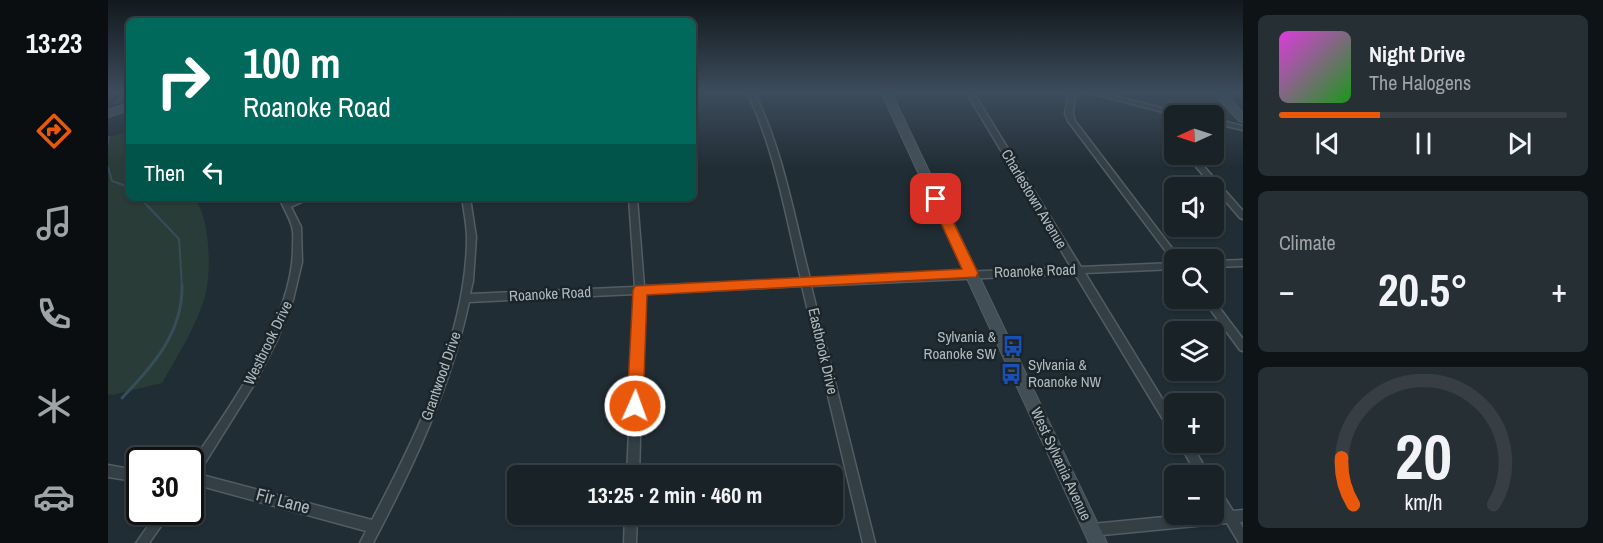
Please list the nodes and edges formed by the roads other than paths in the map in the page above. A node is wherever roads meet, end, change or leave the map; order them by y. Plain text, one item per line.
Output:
1 (762, 117) edge
2 (898, 117) edge
3 (984, 117) edge
4 (1070, 117) edge
5 (1242, 121) edge
6 (1224, 123) edge
7 (1198, 165) edge
8 (466, 201) edge
9 (633, 201) edge
10 (286, 202) edge
11 (1243, 216) edge
12 (1169, 249) edge
13 (1243, 263) edge
14 (1224, 264) edge
15 (1164, 266) edge
16 (1077, 269) junction
17 (971, 273) junction
18 (807, 281) junction
19 (640, 290) junction
20 (465, 298) junction
21 (1214, 309) edge
22 (1243, 347) edge
23 (1164, 412) edge
24 (204, 454) edge
25 (633, 465) edge
26 (108, 471) edge
27 (126, 474) edge
28 (204, 481) edge
29 (1224, 508) edge
30 (1243, 516) edge
31 (1230, 518) junction
32 (155, 525) edge
33 (631, 525) edge
34 (375, 526) junction
35 (1095, 537) edge
36 (1243, 539) edge
37 (142, 543) edge
38 (366, 543) edge
39 (630, 543) edge
40 (869, 543) edge

1 - 18 street, Eastbrook Drive
2 - 17 main road, West Sylvania Avenue
3 - 16 street, Charlestown Avenue
4 - 12 street
5 - 6 street
7 - 11 street
8 - 20 street, Grantwood Drive
9 - 19 street
10 - 24 street, Westbrook Drive
13 - 14 street
15 - 16 street, Roanoke Road
16 - 17 street, Roanoke Road
16 - 23 street, Charlestown Avenue
17 - 18 street, Roanoke Road
17 - 35 main road, West Sylvania Avenue
18 - 19 street, Roanoke Road
18 - 40 street, Eastbrook Drive
19 - 20 street, Roanoke Road
19 - 25 street
20 - 34 street, Grantwood Drive
21 - 22 street
26 - 27 street
28 - 34 street, Fir Lane
29 - 31 street
30 - 31 street
31 - 35 street
31 - 36 street
32 - 37 street
33 - 39 street
34 - 38 street, Grantwood Drive

